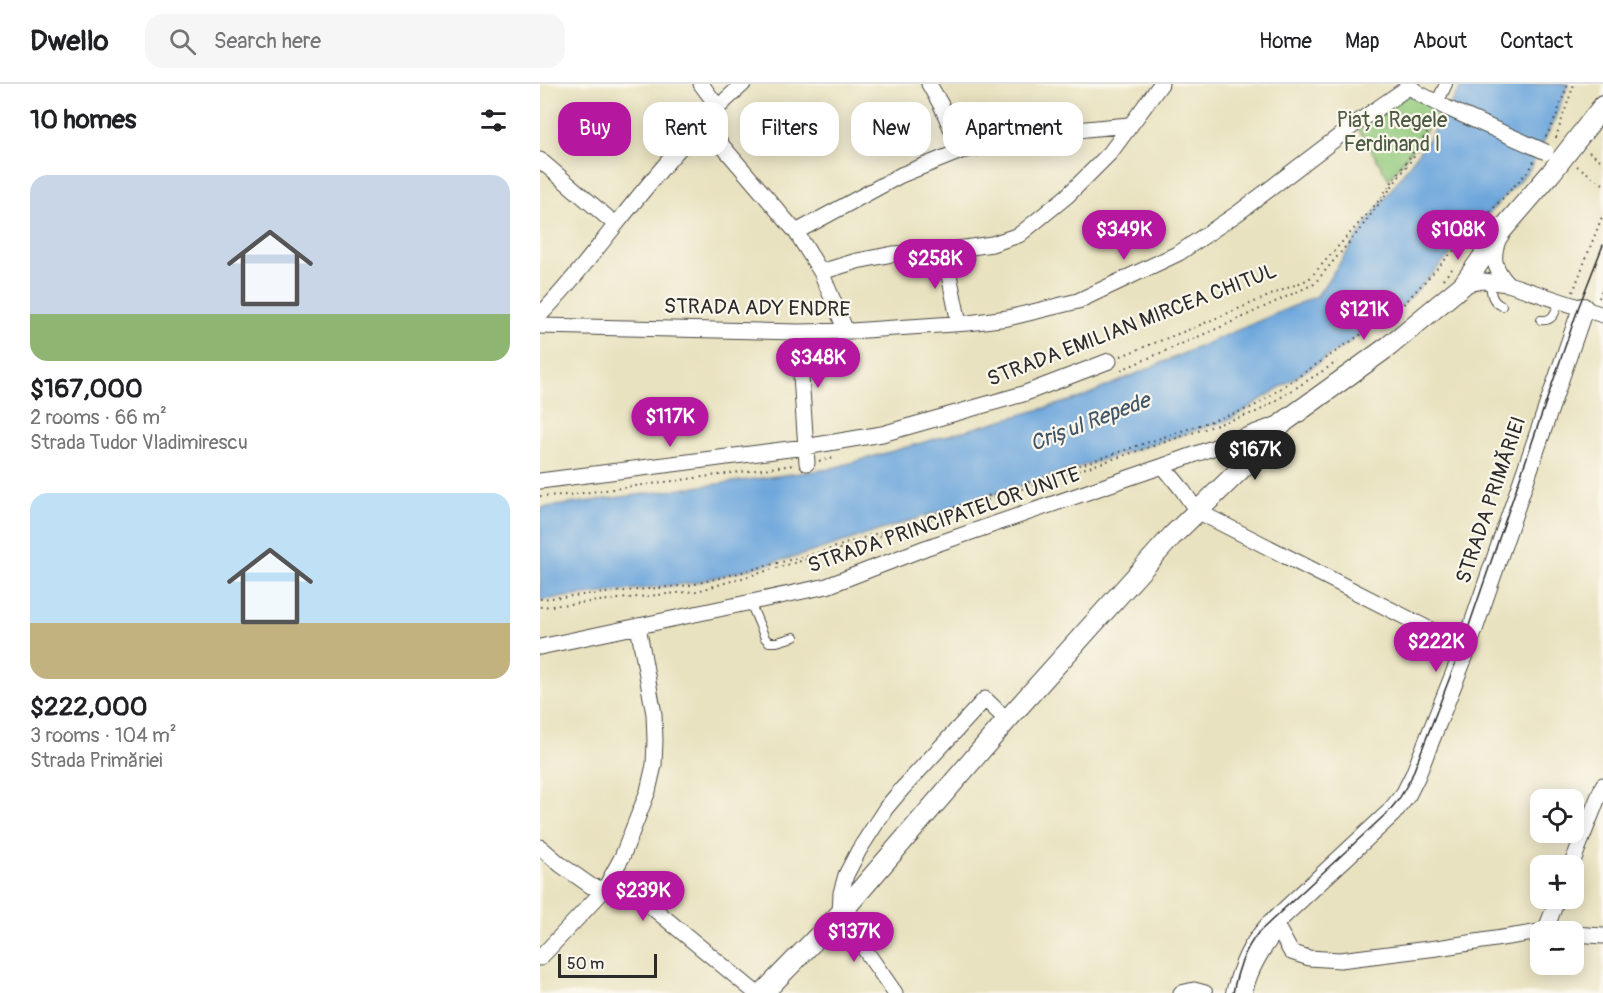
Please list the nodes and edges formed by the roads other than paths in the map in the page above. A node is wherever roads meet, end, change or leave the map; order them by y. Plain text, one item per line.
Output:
1 (701, 84) edge
2 (743, 84) edge
3 (929, 84) edge
4 (1161, 84) edge
5 (1446, 84) edge
6 (1408, 85) edge
7 (714, 102) edge
8 (723, 102) edge
9 (1443, 106) junction
10 (1603, 106) edge
11 (943, 110) edge
12 (1129, 125) junction
13 (1083, 130) edge
14 (1543, 151) junction
15 (728, 152) edge
16 (1573, 153) junction
17 (673, 156) edge
18 (948, 156) edge
19 (540, 160) edge
20 (1551, 173) junction
21 (615, 224) junction
22 (1502, 230) junction
23 (796, 232) junction
24 (944, 251) junction
25 (821, 272) junction
26 (1490, 282) junction
27 (1508, 284) junction
28 (1463, 285) junction
29 (1572, 300) junction
30 (1502, 306) dead end
31 (540, 315) edge
32 (1603, 315) edge
33 (1541, 320) dead end
34 (959, 323) junction
35 (540, 326) edge
36 (846, 331) junction
37 (798, 332) junction
38 (1114, 366) road end
39 (1284, 422) junction
40 (805, 447) junction
41 (807, 463) road end
42 (1163, 466) junction
43 (540, 481) edge
44 (1197, 511) junction
45 (750, 602) junction
46 (638, 626) junction
47 (794, 637) dead end
48 (540, 647) edge
49 (1466, 648) junction
50 (1007, 720) junction
51 (1603, 785) edge
52 (540, 847) edge
53 (1575, 855) edge
54 (603, 890) junction
55 (840, 914) junction
56 (1275, 929) junction
57 (1530, 933) edge
58 (1584, 935) edge
59 (1603, 936) edge
60 (540, 958) edge
61 (756, 993) edge
62 (763, 993) edge
63 (895, 993) edge
64 (1181, 993) edge
65 (1205, 993) edge
66 (1236, 993) edge
67 (1248, 993) edge

1 - 7 street
2 - 8 street
3 - 11 street
4 - 12 street
5 - 9 street
6 - 9 street
6 - 34 street, STRADA ADY ENDRE
9 - 14 street, bridge
10 - 16 street
12 - 13 street
12 - 24 street
14 - 16 street
14 - 20 street
15 - 23 street
16 - 20 street
17 - 21 street
18 - 23 street
19 - 21 street
20 - 22 street
21 - 31 street
22 - 27 street
22 - 28 street
23 - 25 street
24 - 25 street
24 - 34 street
25 - 36 street
26 - 27 street
26 - 28 street
26 - 30 lane
27 - 29 street
28 - 39 street
29 - 32 street
29 - 33 lane
29 - 49 street, STRADA PRIMĂRIEI
34 - 36 street, STRADA ADY ENDRE
35 - 37 street, STRADA ADY ENDRE
36 - 37 street, STRADA ADY ENDRE
37 - 40 street
38 - 40 street, STRADA EMILIAN MIRCEA CHITUL
39 - 42 street, STRADA PRINCIPATELOR UNITE
39 - 44 street
40 - 41 street
40 - 43 street, STRADA EMILIAN MIRCEA CHITUL
42 - 44 street
42 - 45 street, STRADA PRINCIPATELOR UNITE
44 - 49 street
44 - 50 street
45 - 46 street, STRADA PRINCIPATELOR UNITE
45 - 47 lane
46 - 48 street, STRADA PRINCIPATELOR UNITE
46 - 54 street
49 - 56 street, STRADA PRIMĂRIEI
50 - 55 street
50 - 55 street
51 - 53 street
52 - 54 street
54 - 60 street
54 - 61 street
55 - 62 street
55 - 63 street
56 - 57 street
56 - 66 street, STRADA PRIMĂRIEI
56 - 67 lane
58 - 59 street
64 - 65 street

